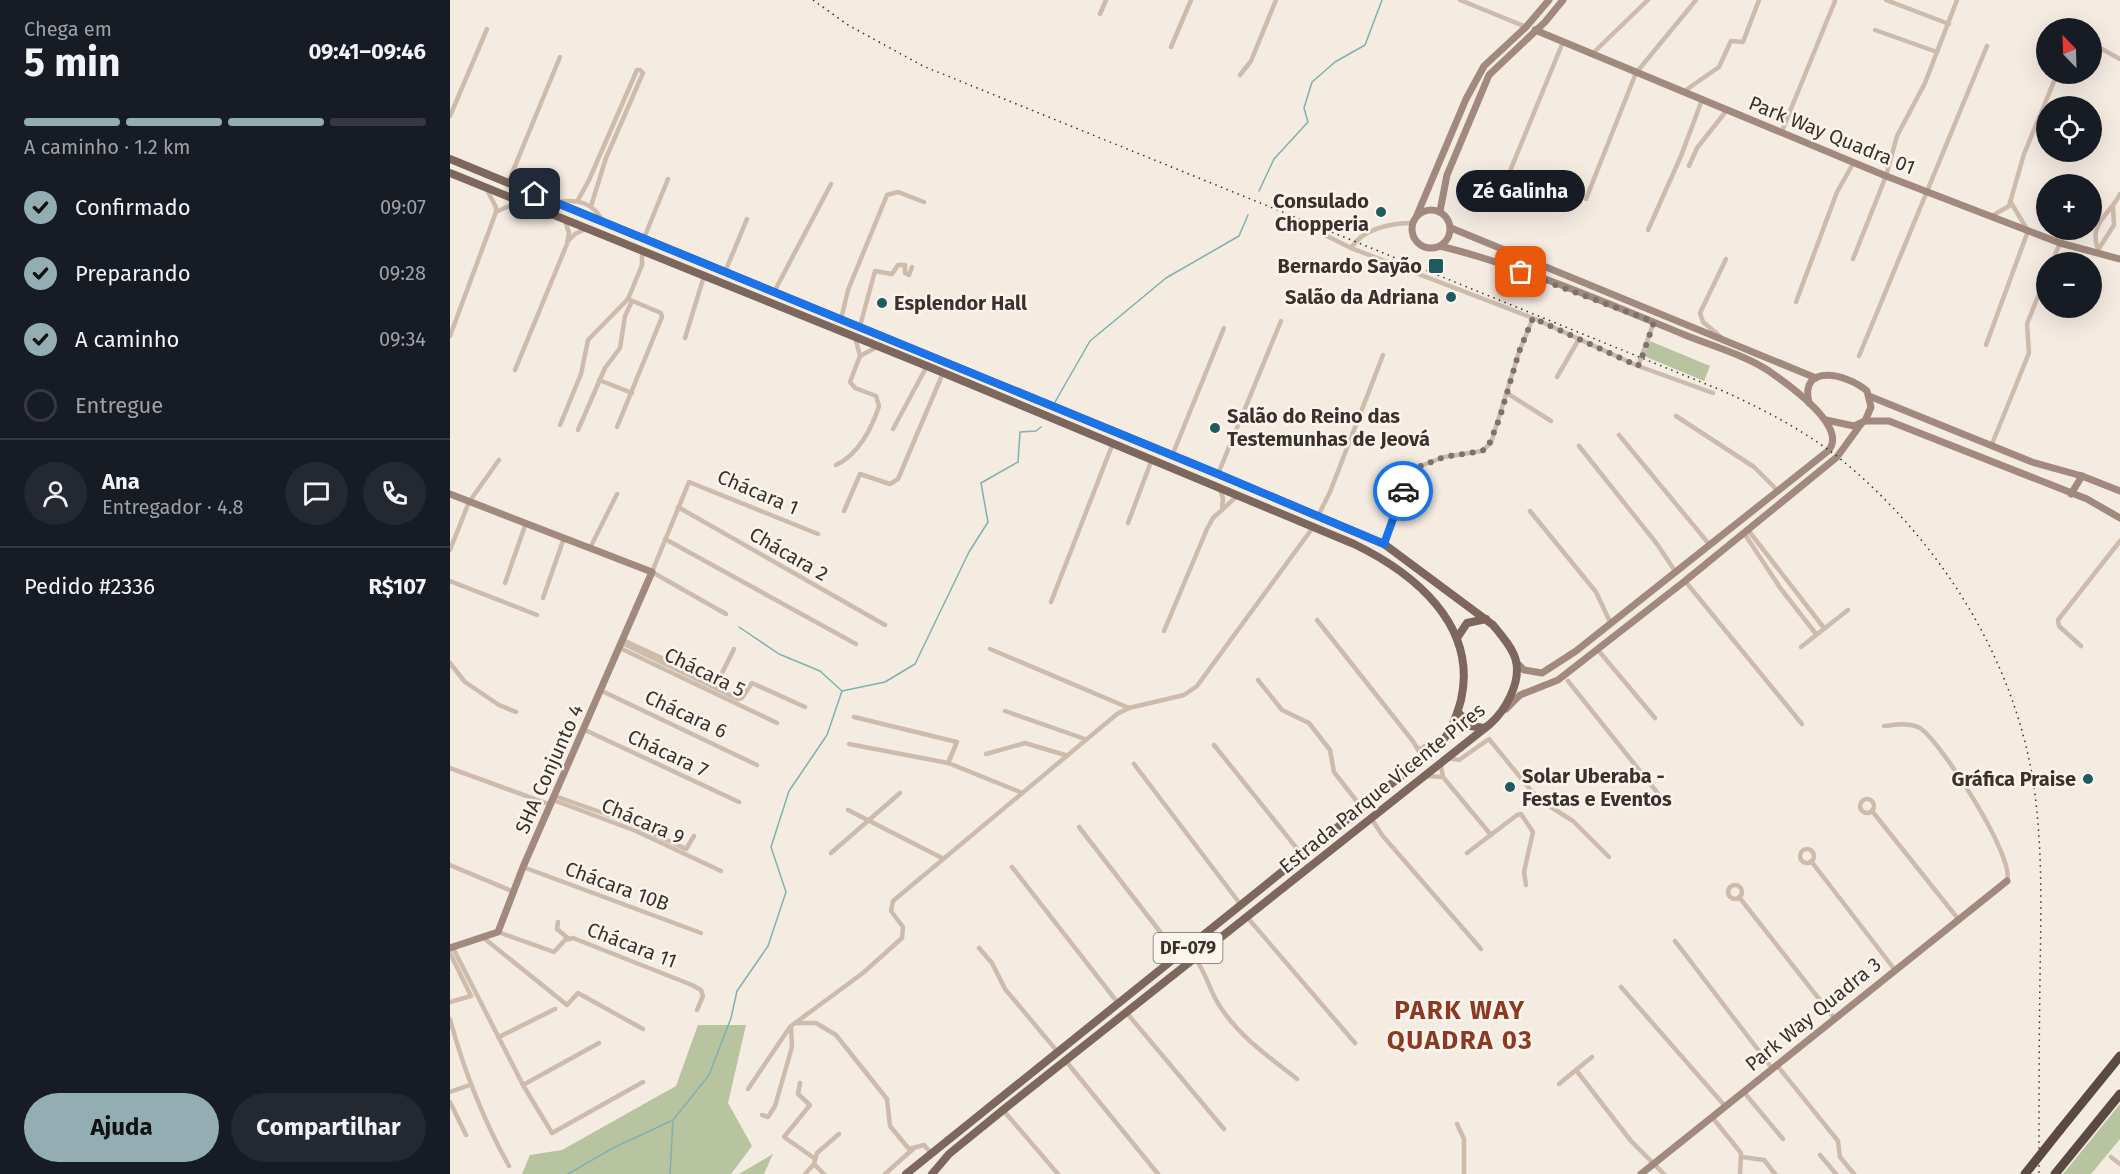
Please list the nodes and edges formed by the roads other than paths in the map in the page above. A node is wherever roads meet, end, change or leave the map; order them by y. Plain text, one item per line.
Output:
1 (1106, 0) edge
2 (1191, 0) edge
3 (1276, 0) edge
4 (1460, 0) edge
5 (1549, 0) edge
6 (1563, 0) edge
7 (1648, 0) edge
8 (1696, 0) edge
9 (1759, 0) edge
10 (1886, 0) edge
11 (1957, 0) edge
12 (1835, 1) edge
13 (1100, 14) dead end
14 (1949, 24) junction
15 (1526, 27) junction
16 (488, 29) dead end
17 (1535, 30) junction
18 (1875, 30) dead end
19 (1563, 42) junction
20 (1987, 46) dead end
21 (1171, 47) dead end
22 (2102, 49) edge
23 (1937, 52) junction
24 (1592, 54) junction
25 (560, 57) dead end
26 (2120, 59) edge
27 (1636, 73) junction
28 (1240, 75) dead end
29 (2053, 84) edge
30 (1683, 92) junction
31 (1702, 100) junction
32 (1727, 110) junction
33 (450, 116) edge
34 (618, 121) junction
35 (1782, 131) junction
36 (603, 157) junction
37 (450, 159) edge
38 (1854, 162) junction
39 (1689, 166) dead end
40 (450, 173) edge
41 (1886, 176) junction
42 (668, 178) dead end
43 (589, 180) junction
44 (597, 182) junction
45 (508, 183) junction
46 (831, 184) dead end
47 (485, 186) junction
48 (1926, 191) junction
49 (2120, 194) edge
50 (1586, 199) dead end
51 (578, 200) junction
52 (521, 201) junction
53 (2010, 201) junction
54 (555, 202) junction
55 (924, 202) dead end
56 (591, 206) junction
57 (2113, 208) junction
58 (1494, 210) dead end
59 (1440, 211) junction
60 (496, 212) junction
61 (1417, 215) junction
62 (1991, 216) junction
63 (563, 219) junction
64 (747, 219) dead end
65 (603, 221) junction
66 (1413, 223) junction
67 (1451, 228) junction
68 (588, 229) junction
69 (1648, 230) dead end
70 (2028, 231) junction
71 (1325, 235) dead end
72 (644, 238) junction
73 (2060, 243) junction
74 (567, 244) junction
75 (1440, 246) junction
76 (1351, 248) junction
77 (640, 250) junction
78 (2056, 252) edge
79 (2097, 252) junction
80 (2102, 254) edge
81 (656, 256) junction
82 (1726, 259) dead end
83 (1853, 259) dead end
84 (2120, 259) edge
85 (642, 265) junction
86 (912, 267) dead end
87 (725, 272) junction
88 (704, 276) junction
89 (715, 280) junction
90 (728, 285) junction
91 (774, 292) junction
92 (630, 300) junction
93 (1796, 302) dead end
94 (2036, 302) edge
95 (1533, 318) junction
96 (841, 319) junction
97 (1281, 321) dead end
98 (1654, 322) junction
99 (860, 326) junction
100 (1224, 328) dead end
101 (450, 336) edge
102 (855, 337) junction
103 (685, 338) dead end
104 (1579, 339) junction
105 (1723, 339) junction
106 (1986, 345) dead end
107 (877, 347) junction
108 (1383, 355) dead end
109 (860, 356) junction
110 (1860, 356) dead end
111 (927, 366) junction
112 (1638, 366) junction
113 (515, 370) dead end
114 (943, 373) junction
115 (1557, 377) dead end
116 (1816, 378) junction
117 (599, 380) junction
118 (632, 393) junction
119 (1507, 393) junction
120 (1713, 393) dead end
121 (1869, 396) junction
122 (1809, 404) junction
123 (1676, 416) dead end
124 (1825, 420) junction
125 (1551, 421) dead end
126 (1863, 422) junction
127 (560, 425) dead end
128 (617, 427) dead end
129 (893, 429) dead end
130 (578, 430) dead end
131 (1619, 435) dead end
132 (1113, 443) junction
133 (1992, 444) junction
134 (1579, 446) dead end
135 (1156, 449) junction
136 (1138, 453) junction
137 (1172, 456) junction
138 (1152, 459) junction
139 (499, 460) dead end
140 (1188, 462) junction
141 (836, 465) dead end
142 (1166, 465) junction
143 (1218, 474) junction
144 (2082, 476) junction
145 (1220, 488) junction
146 (2119, 490) edge
147 (1778, 491) junction
148 (450, 494) edge
149 (617, 494) dead end
150 (2071, 494) junction
151 (1238, 496) junction
152 (469, 501) junction
153 (678, 507) junction
154 (844, 511) dead end
155 (1530, 511) dead end
156 (1220, 512) junction
157 (1318, 516) junction
158 (2120, 518) edge
159 (526, 523) junction
160 (1128, 523) dead end
161 (1314, 526) junction
162 (1746, 532) junction
163 (818, 534) dead end
164 (564, 538) junction
165 (665, 539) junction
166 (2120, 541) edge
167 (1384, 544) junction
168 (1709, 544) junction
169 (590, 548) junction
170 (450, 550) edge
171 (1766, 552) junction
172 (1759, 557) junction
173 (1675, 571) junction
174 (652, 572) junction
175 (450, 581) edge
176 (1685, 581) junction
177 (505, 582) dead end
178 (1790, 582) junction
179 (1781, 589) junction
180 (543, 598) dead end
181 (1051, 602) dead end
182 (1848, 610) dead end
183 (726, 614) dead end
184 (537, 615) dead end
185 (1486, 619) junction
186 (1317, 620) dead end
187 (1819, 620) junction
188 (1611, 624) junction
189 (885, 625) dead end
190 (1811, 626) junction
191 (1824, 628) junction
192 (1164, 631) dead end
193 (1816, 634) junction
194 (1457, 638) junction
195 (622, 644) junction
196 (856, 644) dead end
197 (2081, 646) dead end
198 (1801, 647) dead end
199 (734, 649) dead end
200 (990, 649) dead end
201 (1598, 650) junction
202 (1516, 662) junction
203 (450, 663) edge
204 (1565, 678) junction
205 (1258, 680) dead end
206 (602, 691) junction
207 (805, 707) dead end
208 (1130, 708) junction
209 (1504, 710) junction
210 (1005, 711) dead end
211 (516, 712) dead end
212 (1458, 712) junction
213 (854, 717) dead end
214 (1655, 718) dead end
215 (777, 723) dead end
216 (1802, 724) dead end
217 (1884, 726) dead end
218 (1485, 728) junction
219 (585, 730) junction
220 (1085, 739) junction
221 (849, 744) dead end
222 (1215, 745) dead end
223 (1436, 748) junction
224 (1418, 750) junction
225 (986, 754) dead end
226 (1065, 755) junction
227 (1443, 759) junction
228 (1420, 761) junction
229 (948, 763) junction
230 (1134, 764) dead end
231 (757, 765) dead end
232 (450, 768) edge
233 (1422, 776) junction
234 (1443, 777) junction
235 (1020, 792) junction
236 (900, 794) dead end
237 (553, 800) junction
238 (739, 802) dead end
239 (1668, 806) dead end
240 (1362, 809) junction
241 (848, 810) dead end
242 (1872, 811) dead end
243 (1371, 818) junction
244 (867, 821) junction
245 (1079, 827) dead end
246 (1491, 835) junction
247 (694, 836) dead end
248 (831, 853) dead end
249 (1467, 853) dead end
250 (1303, 856) junction
251 (1609, 857) dead end
252 (942, 858) junction
253 (1811, 861) dead end
254 (450, 865) edge
255 (524, 867) junction
256 (1011, 867) dead end
257 (721, 872) dead end
258 (2007, 881) joint
259 (1526, 885) dead end
260 (515, 893) junction
261 (1739, 897) dead end
262 (1242, 906) junction
263 (1247, 917) junction
264 (1959, 920) junction
265 (558, 922) dead end
266 (498, 932) junction
267 (701, 933) dead end
268 (485, 939) junction
269 (569, 939) junction
270 (1675, 941) dead end
271 (979, 948) dead end
272 (451, 950) edge
273 (1481, 950) dead end
274 (1178, 955) junction
275 (1194, 958) junction
276 (1895, 970) junction
277 (1621, 987) dead end
278 (450, 1002) edge
279 (1118, 1003) junction
280 (555, 1009) dead end
281 (697, 1010) dead end
282 (1126, 1012) junction
283 (1834, 1018) junction
284 (450, 1019) edge
285 (793, 1025) junction
286 (643, 1029) dead end
287 (499, 1038) junction
288 (599, 1043) dead end
289 (1355, 1043) dead end
290 (1057, 1052) junction
291 (2120, 1056) edge
292 (1592, 1057) dead end
293 (1065, 1060) junction
294 (1774, 1066) junction
295 (1576, 1070) junction
296 (1297, 1079) dead end
297 (643, 1082) dead end
298 (800, 1083) dead end
299 (1559, 1084) dead end
300 (470, 1085) junction
301 (523, 1085) junction
302 (748, 1089) dead end
303 (1743, 1091) junction
304 (450, 1092) edge
305 (2120, 1094) edge
306 (450, 1102) edge
307 (1725, 1106) junction
308 (1003, 1110) junction
309 (762, 1115) dead end
310 (1712, 1117) junction
311 (1457, 1124) dead end
312 (1224, 1129) dead end
313 (839, 1134) dead end
314 (466, 1135) dead end
315 (1783, 1139) dead end
316 (914, 1149) junction
317 (931, 1152) junction
318 (1820, 1155) dead end
319 (1742, 1157) junction
320 (2111, 1157) dead end
321 (814, 1161) junction
322 (1655, 1163) junction
323 (2120, 1164) edge
324 (509, 1166) dead end
325 (805, 1174) edge
326 (824, 1174) edge
327 (885, 1174) edge
328 (906, 1174) edge
329 (932, 1174) edge
330 (1058, 1174) edge
331 (1158, 1174) edge
332 (1464, 1174) edge
333 (1641, 1174) edge
334 (1664, 1174) edge
335 (1740, 1174) edge
336 (1775, 1174) edge
337 (1836, 1174) edge
338 (1854, 1174) edge
339 (2025, 1174) edge
340 (2055, 1174) edge

1 - 13 street
2 - 21 street
3 - 28 street
4 - 15 street
5 - 15 main road
6 - 17 main road
7 - 24 street
8 - 27 street
9 - 30 street
10 - 14 street
11 - 14 street
12 - 35 street
14 - 23 street
15 - 61 main road
16 - 33 street
17 - 19 main road, Park Way Quadra 01
17 - 59 main road
18 - 23 street
19 - 24 main road, Park Way Quadra 01
19 - 58 street
20 - 48 street
22 - 26 street
23 - 41 street
24 - 27 main road, Park Way Quadra 01
25 - 45 street
27 - 30 main road, Park Way Quadra 01
27 - 50 street
29 - 53 street
30 - 31 main road, Park Way Quadra 01
31 - 32 main road, Park Way Quadra 01
31 - 69 street
32 - 35 main road, Park Way Quadra 01
32 - 39 street
34 - 34 street
34 - 36 street
35 - 38 main road, Park Way Quadra 01
36 - 43 street
36 - 44 street
37 - 45 main road
38 - 41 main road, Park Way Quadra 01
38 - 93 street
40 - 47 main road, Estrada Parque Vicente Pires / DF-079
41 - 48 main road, Park Way Quadra 01
41 - 83 street
42 - 72 street
43 - 44 street
43 - 51 street
44 - 56 street
45 - 54 main road
46 - 91 street
47 - 52 main road, Estrada Parque Vicente Pires / DF-079
47 - 60 street
48 - 62 main road, Park Way Quadra 01
48 - 110 street
49 - 57 street
51 - 54 street
51 - 56 street
52 - 60 street
52 - 63 main road, Estrada Parque Vicente Pires / DF-079
53 - 62 street
53 - 70 street
54 - 65 main road
55 - 96 street
56 - 65 street
57 - 79 street
57 - 79 street
59 - 61 main road
59 - 67 main road
60 - 101 street
61 - 66 main road
62 - 70 main road, Park Way Quadra 01
63 - 68 main road, Estrada Parque Vicente Pires / DF-079
63 - 74 street
64 - 87 street
65 - 72 main road
66 - 75 main road
66 - 76 street
67 - 75 main road
67 - 105 main road
68 - 74 street
68 - 77 main road, Estrada Parque Vicente Pires / DF-079
70 - 73 main road, Park Way Quadra 01
70 - 106 street
71 - 76 street
72 - 87 main road
73 - 78 street
73 - 79 main road, Park Way Quadra 01
74 - 113 street
75 - 98 main road
76 - 95 street
77 - 81 main road, Estrada Parque Vicente Pires / DF-079
77 - 85 street
80 - 84 main road, Park Way Quadra 01
81 - 85 street
81 - 88 main road, Estrada Parque Vicente Pires / DF-079
82 - 105 street
85 - 92 street
86 - 99 street
87 - 89 main road
87 - 90 main road
87 - 91 main road
88 - 89 main road, Estrada Parque Vicente Pires / DF-079
88 - 103 street
89 - 90 main road, Estrada Parque Vicente Pires / DF-079
90 - 102 main road, Estrada Parque Vicente Pires / DF-079
91 - 96 main road
92 - 117 street
92 - 118 street
92 - 127 street
94 - 133 street
95 - 104 street
95 - 119 street
96 - 99 main road
97 - 143 street
98 - 112 street
98 - 122 main road
99 - 135 main road
100 - 137 street
102 - 107 main road, Estrada Parque Vicente Pires / DF-079
102 - 109 street
104 - 112 street
104 - 115 street
105 - 116 main road
107 - 109 street
107 - 111 main road, Estrada Parque Vicente Pires / DF-079
108 - 157 street
109 - 141 street
111 - 114 main road, Estrada Parque Vicente Pires / DF-079
111 - 129 street
112 - 120 street
114 - 132 main road, Estrada Parque Vicente Pires / DF-079
114 - 154 street
116 - 121 main road
116 - 122 main road
117 - 118 street
117 - 130 street
118 - 128 street
119 - 125 street
119 - 167 street
121 - 126 main road
121 - 133 main road
122 - 124 main road
123 - 147 street
124 - 126 main road
124 - 147 main road
126 - 150 main road
126 - 162 main road
131 - 168 street
132 - 136 main road, Estrada Parque Vicente Pires / DF-079
132 - 181 street
133 - 144 main road
134 - 173 street
135 - 136 main road
135 - 137 main road
136 - 138 main road, Estrada Parque Vicente Pires / DF-079
137 - 140 main road
138 - 142 main road, Estrada Parque Vicente Pires / DF-079
138 - 160 street
139 - 152 street
140 - 142 main road
140 - 143 main road
142 - 145 main road, Estrada Parque Vicente Pires / DF-079
143 - 157 main road
144 - 146 main road
144 - 150 main road
145 - 151 main road, Estrada Parque Vicente Pires / DF-079
145 - 156 street
147 - 168 main road
148 - 152 main road
149 - 169 street
150 - 158 main road
151 - 156 street
151 - 161 main road, Estrada Parque Vicente Pires / DF-079
152 - 159 main road
152 - 170 street
153 - 163 street, Chácara 1
153 - 165 street
153 - 189 street, Chácara 2
155 - 188 street
156 - 192 street
157 - 167 main road
159 - 164 main road
159 - 177 street
161 - 194 main road, Estrada Parque Vicente Pires / DF-079
161 - 208 street
162 - 171 street
162 - 172 street
162 - 176 main road
164 - 169 main road
164 - 180 street
165 - 174 street
165 - 196 street
166 - 197 street
167 - 185 main road
168 - 173 main road
169 - 174 main road
171 - 172 street
171 - 178 street
172 - 179 street
173 - 188 main road
174 - 183 street
174 - 195 main road, SHA Conjunto 4
175 - 184 street
176 - 201 main road
176 - 216 street
178 - 179 street
178 - 187 street
179 - 190 street
182 - 191 street
185 - 194 main road
185 - 202 main road
186 - 224 street
187 - 190 street
187 - 191 street
188 - 202 main road
190 - 193 street
191 - 193 street
193 - 198 street
194 - 212 main road, Estrada Parque Vicente Pires / DF-079
195 - 199 street
195 - 206 main road, SHA Conjunto 4
195 - 207 street, Chácara 5
195 - 215 street, Chácara 5
200 - 208 street
201 - 204 main road
201 - 214 street
202 - 209 main road, Estrada Parque Vicente Pires / DF-079
203 - 211 street
204 - 209 main road
204 - 239 street
205 - 240 street
206 - 219 main road, SHA Conjunto 4
206 - 231 street, Chácara 6
208 - 220 street
209 - 218 main road, Estrada Parque Vicente Pires / DF-079
210 - 220 street
212 - 218 main road
212 - 223 main road, Estrada Parque Vicente Pires / DF-079
213 - 229 street
217 - 258 street
218 - 227 main road, Estrada Parque Vicente Pires / DF-079
219 - 237 main road, SHA Conjunto 4
219 - 238 street, Chácara 7
220 - 226 street
221 - 229 street
222 - 250 street
223 - 224 street
223 - 228 main road, Estrada Parque Vicente Pires / DF-079
224 - 228 street
225 - 226 street
226 - 235 street
227 - 233 main road, Estrada Parque Vicente Pires / DF-079
227 - 234 street
227 - 251 street
228 - 240 main road, Estrada Parque Vicente Pires / DF-079
229 - 235 street
230 - 262 street
232 - 237 street
233 - 234 street
233 - 243 main road, Estrada Parque Vicente Pires / DF-079
234 - 246 street
235 - 252 street
236 - 244 street
237 - 247 street
237 - 255 main road, SHA Conjunto 4
237 - 257 street, Chácara 9
240 - 250 main road, Estrada Parque Vicente Pires / DF-079
241 - 244 street
242 - 264 street
243 - 263 main road, Estrada Parque Vicente Pires / DF-079
243 - 273 street
244 - 248 street
244 - 252 street
245 - 274 street
246 - 249 street
246 - 259 street
250 - 262 main road, Estrada Parque Vicente Pires / DF-079
252 - 285 street
253 - 276 street
254 - 260 street
255 - 260 main road, SHA Conjunto 4
255 - 267 street, Chácara 10B
256 - 279 street
258 - 264 main road, Park Way Quadra 3
260 - 266 main road, SHA Conjunto 4
261 - 283 street
262 - 274 main road, Estrada Parque Vicente Pires / DF-079
263 - 275 main road, Estrada Parque Vicente Pires / DF-079
263 - 289 street
264 - 276 main road, Park Way Quadra 3
265 - 269 street
266 - 268 main road
266 - 269 street, Chácara 11
268 - 272 main road
268 - 286 street
269 - 281 street, Chácara 11
270 - 294 street
271 - 290 street
272 - 278 street
272 - 287 street
274 - 279 main road, Estrada Parque Vicente Pires / DF-079
275 - 282 main road, Estrada Parque Vicente Pires / DF-079
275 - 296 street
276 - 283 main road, Park Way Quadra 3
277 - 307 street
279 - 290 main road, Estrada Parque Vicente Pires / DF-079
280 - 287 street
282 - 293 main road, Estrada Parque Vicente Pires / DF-079
282 - 312 street
283 - 294 main road, Park Way Quadra 3
284 - 300 street
285 - 302 street
285 - 309 street
285 - 316 street
287 - 301 street
288 - 301 street
290 - 317 main road, Estrada Parque Vicente Pires / DF-079
291 - 339 highway, bridge
292 - 295 street
293 - 308 main road, Estrada Parque Vicente Pires / DF-079
293 - 331 street
294 - 303 main road, Park Way Quadra 3
294 - 338 street
295 - 299 street
295 - 322 street
297 - 301 street
298 - 321 street
300 - 304 street
300 - 324 street
303 - 307 main road, Park Way Quadra 3
303 - 315 street
305 - 340 highway
306 - 314 street
307 - 310 main road, Park Way Quadra 3
308 - 329 main road, Estrada Parque Vicente Pires / DF-079
308 - 330 street
310 - 319 street
310 - 322 main road, Park Way Quadra 3
311 - 332 street
313 - 321 street
316 - 317 street
316 - 327 street
317 - 328 main road, Estrada Parque Vicente Pires / DF-079
318 - 337 street
319 - 335 street
319 - 336 street
320 - 323 street
321 - 325 street
321 - 326 street
322 - 333 main road, Park Way Quadra 3
322 - 334 street

